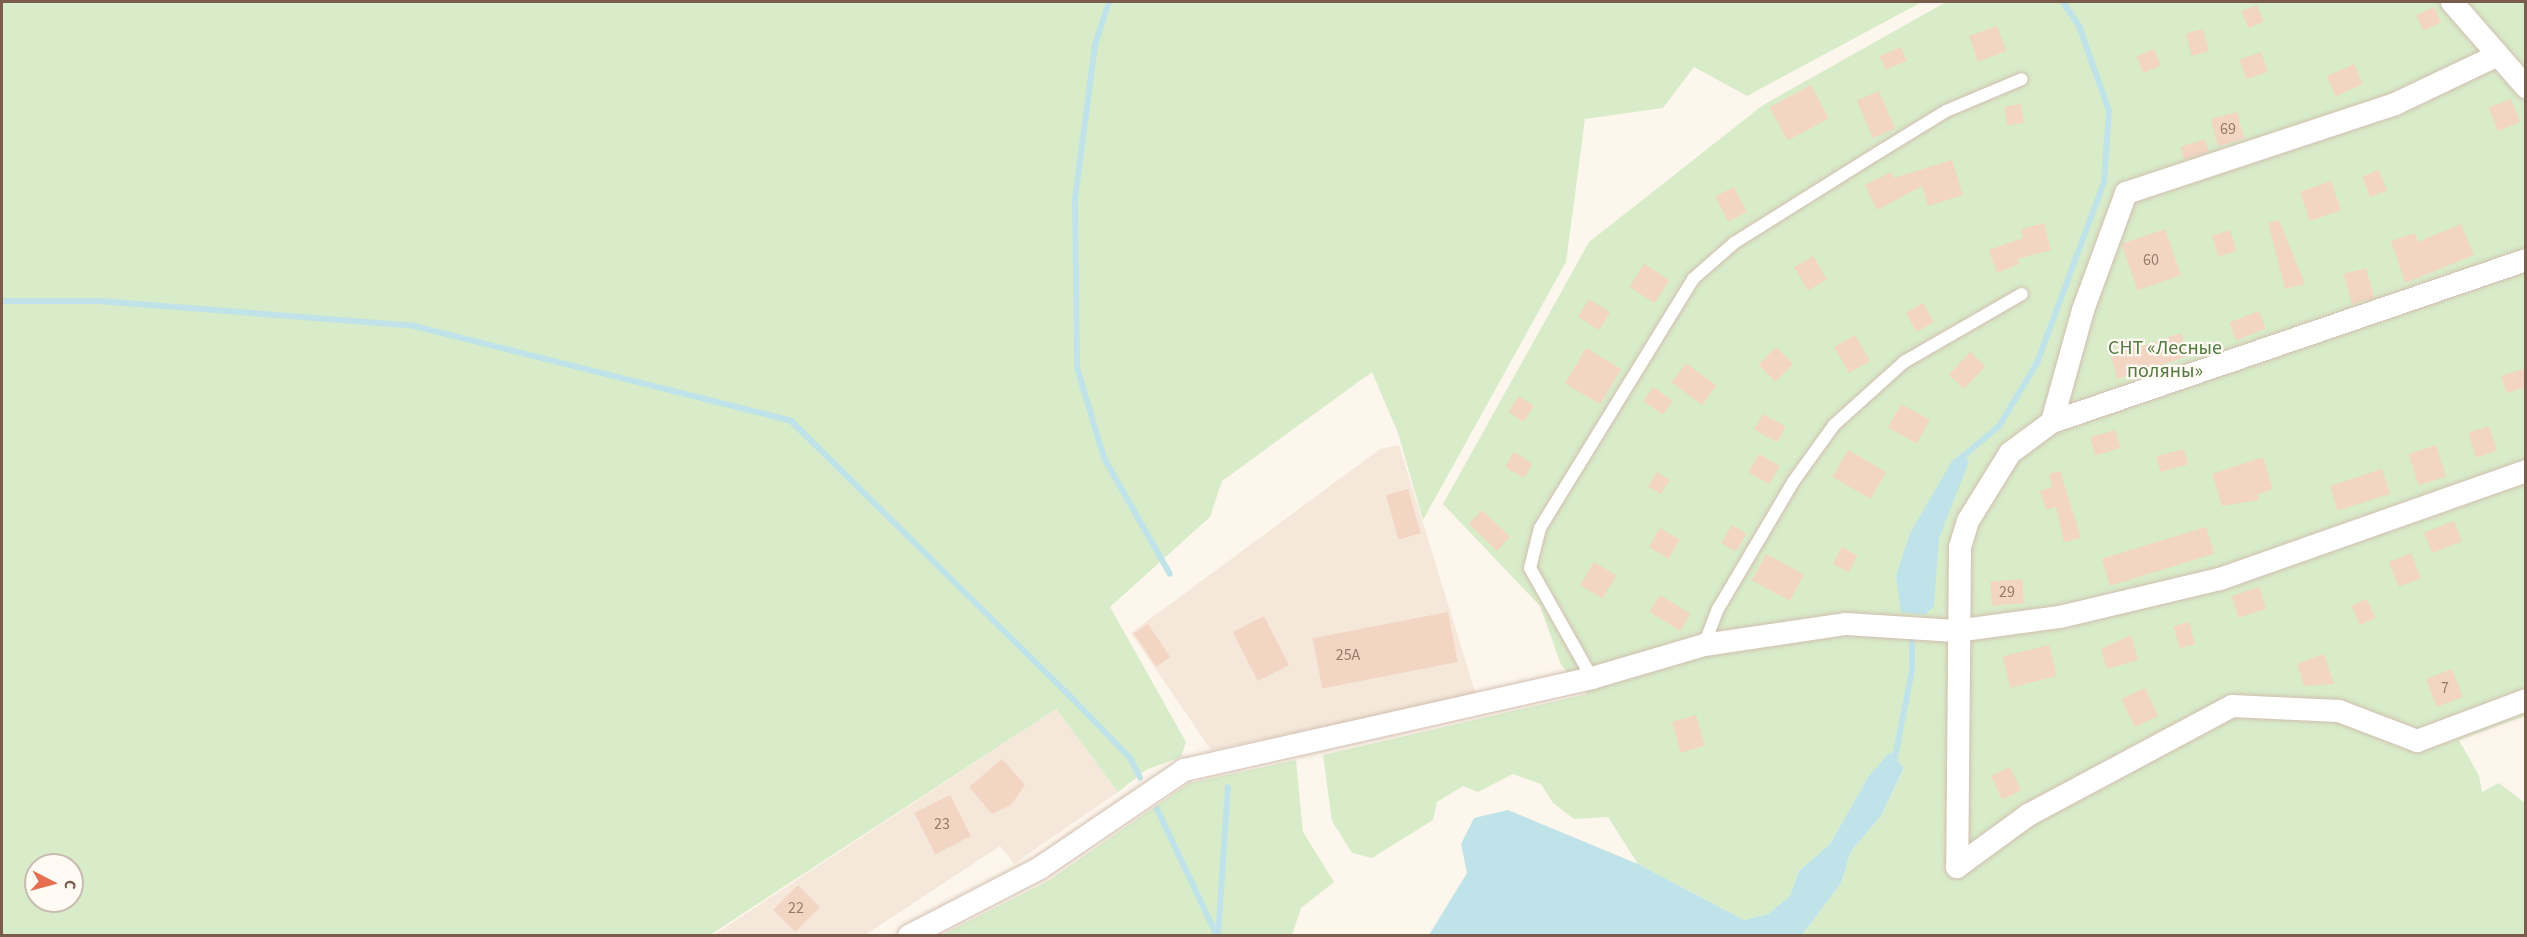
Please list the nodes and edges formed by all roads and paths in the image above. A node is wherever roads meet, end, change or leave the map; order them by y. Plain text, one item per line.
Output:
1 (2452, 2) edge
2 (2498, 55) junction
3 (2022, 79) dead end
4 (2526, 87) edge
5 (2526, 260) edge
6 (2022, 294) dead end
7 (2052, 422) junction
8 (2526, 471) edge
9 (1956, 631) junction
10 (1704, 645) junction
11 (1592, 678) junction
12 (2526, 700) edge
13 (909, 936) edge

1 - 2 street
2 - 4 street
2 - 7 street
3 - 11 lane
5 - 7 street
6 - 10 lane
7 - 9 street
8 - 9 street
9 - 10 street
9 - 12 street
10 - 11 street
11 - 13 street

